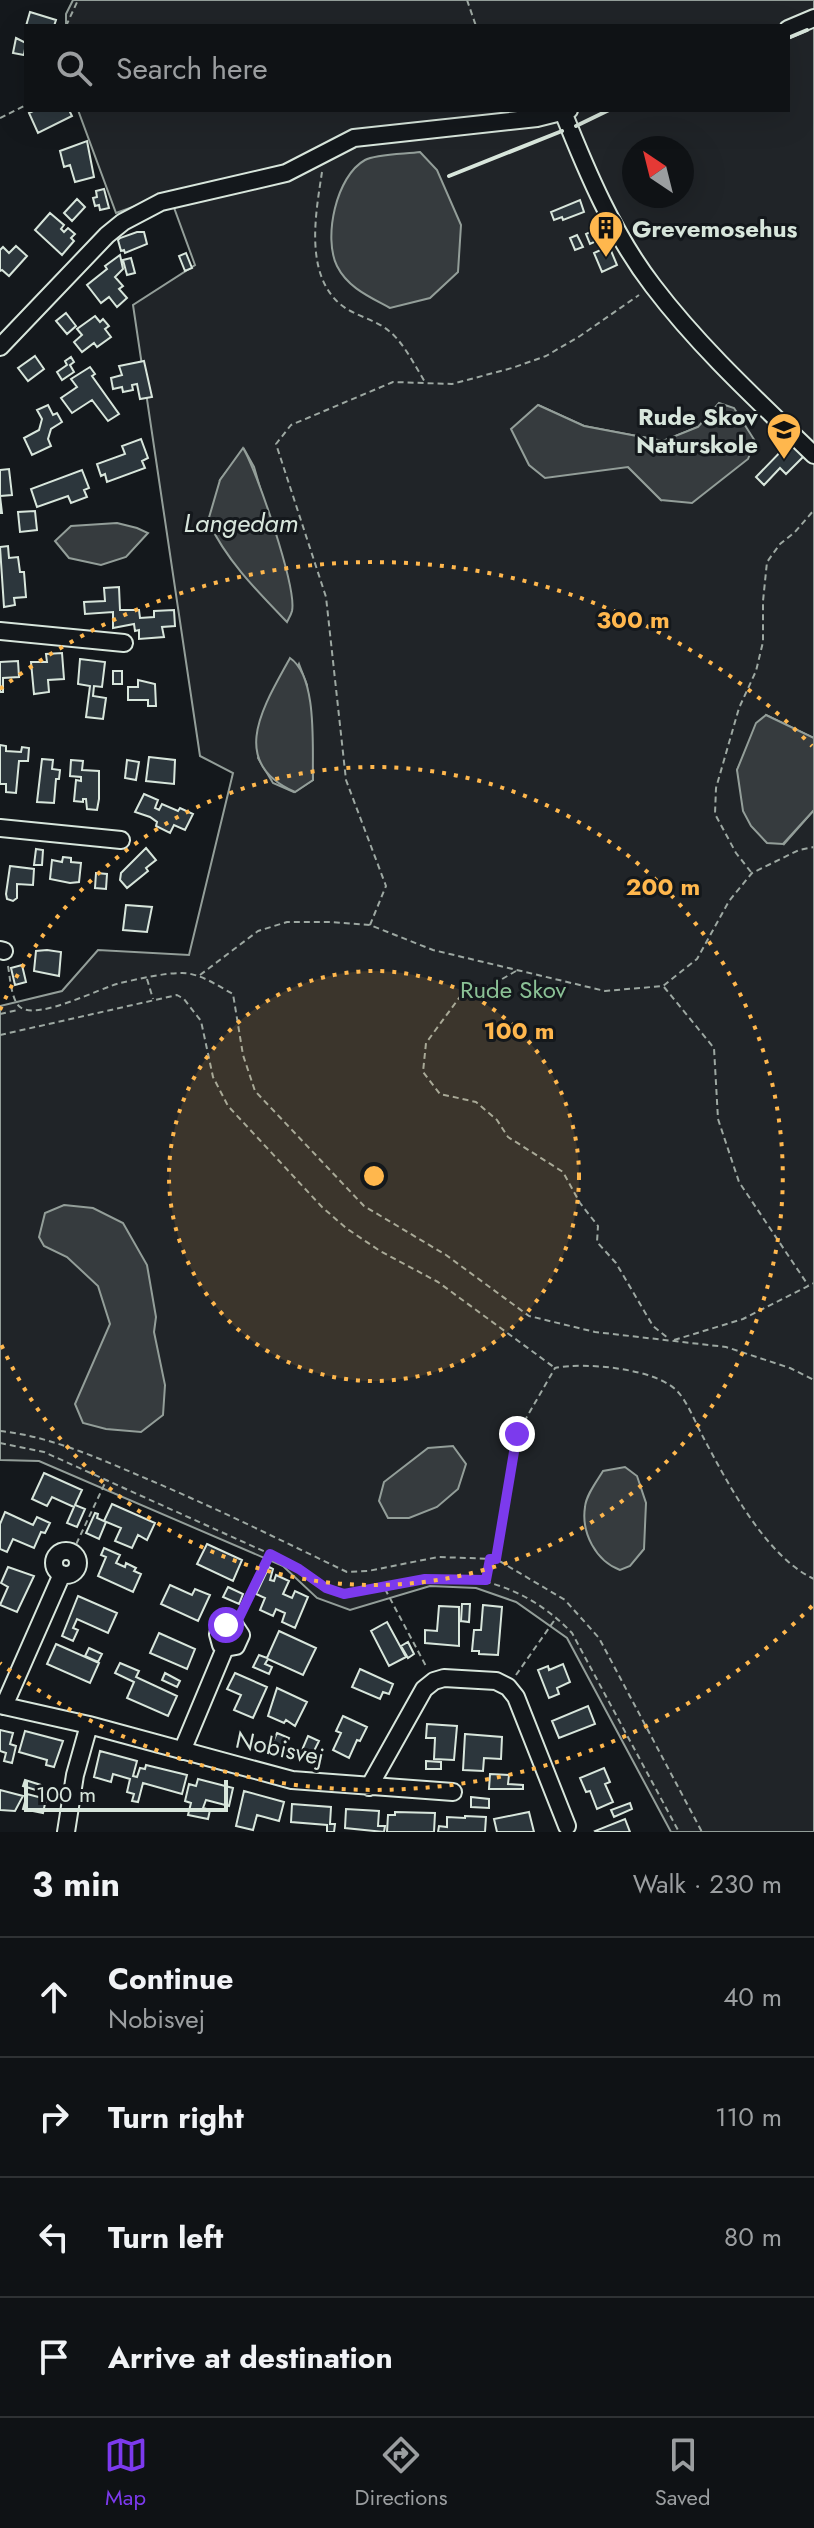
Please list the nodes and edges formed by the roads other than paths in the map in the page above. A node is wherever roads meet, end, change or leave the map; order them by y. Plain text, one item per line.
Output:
1 (814, 18) edge
2 (790, 28) edge
3 (562, 112) edge
4 (566, 112) edge
5 (0, 347) edge
6 (814, 455) edge
7 (0, 631) edge
8 (124, 643) dead end
9 (0, 828) edge
10 (121, 840) dead end
11 (72, 1553) road end
12 (235, 1626) road end
13 (2, 1705) edge
14 (89, 1725) junction
15 (182, 1751) junction
16 (369, 1787) junction
17 (453, 1792) dead end
18 (567, 1826) dead end
19 (66, 1832) edge

1 - 2 street
3 - 5 street
4 - 6 street
7 - 8 street
9 - 10 street
11 - 13 street, Nobisvej
12 - 15 street
13 - 14 street, Nobisvej
14 - 15 street, Nobisvej
14 - 19 street
15 - 16 street, Nobisvej
16 - 17 street, Nobisvej
16 - 18 street

